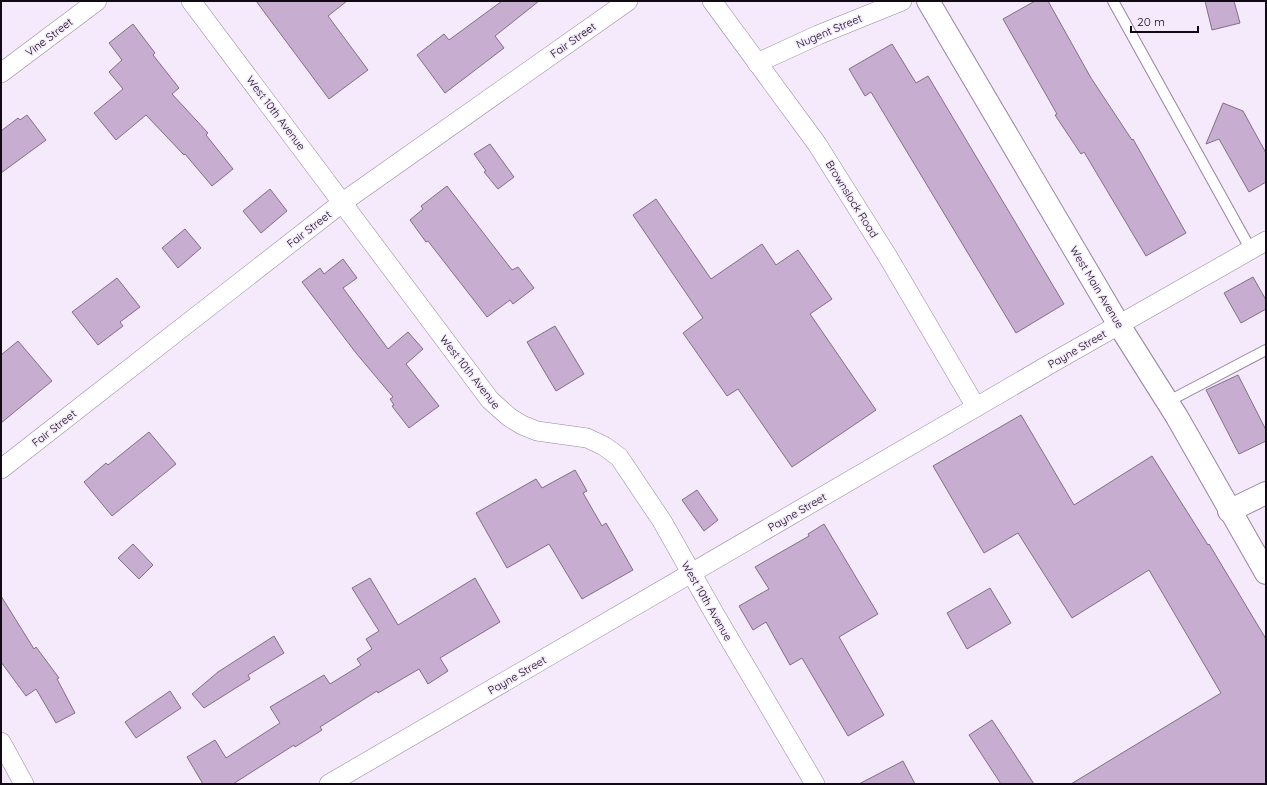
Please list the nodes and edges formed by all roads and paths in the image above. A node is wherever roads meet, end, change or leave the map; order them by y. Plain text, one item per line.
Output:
1 (97, 1) edge
2 (191, 1) edge
3 (628, 1) edge
4 (712, 1) edge
5 (902, 1) edge
6 (928, 1) edge
7 (1113, 1) edge
8 (758, 63) junction
9 (1, 73) edge
10 (343, 202) junction
11 (1259, 246) edge
12 (1119, 325) junction
13 (1266, 350) edge
14 (1167, 402) junction
15 (976, 407) junction
16 (1, 470) edge
17 (1266, 493) edge
18 (1229, 511) junction
19 (691, 573) junction
20 (1266, 573) edge
21 (1, 742) edge
22 (24, 784) edge
23 (329, 784) edge
24 (815, 784) edge

1 - 9 street, Vine Street
2 - 10 street, West 10th Avenue
3 - 10 street, Fair Street
4 - 8 street, Brownslock Road
5 - 8 street, Nugent Street
6 - 12 street, West Main Avenue
7 - 11 lane
8 - 15 street, Brownslock Road
10 - 16 street, Fair Street
10 - 19 street, West 10th Avenue
11 - 12 street, Payne Street
12 - 14 street, West Main Avenue
12 - 15 street, Payne Street
13 - 14 lane
14 - 18 street, West Main Avenue
15 - 19 street, Payne Street
17 - 18 street
18 - 20 street, West Main Avenue
19 - 23 street, Payne Street
19 - 24 street, West 10th Avenue
21 - 22 street

